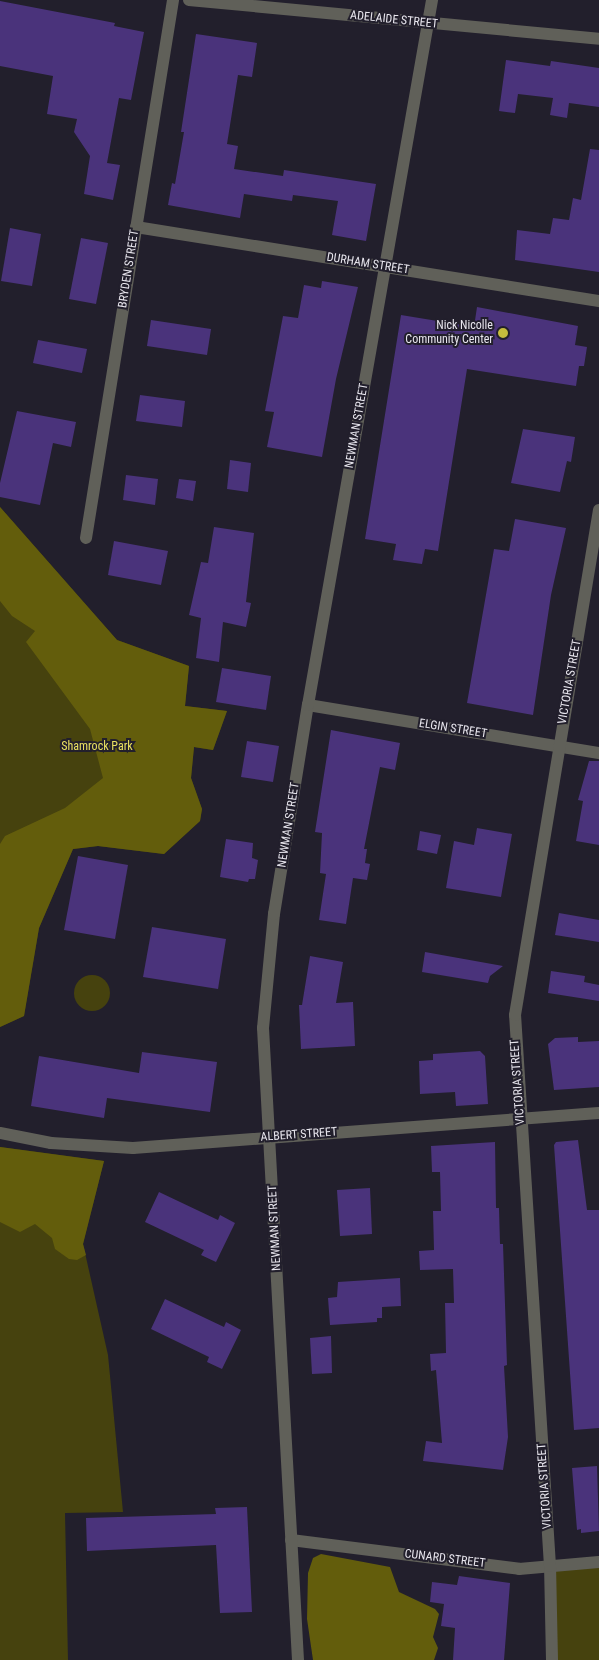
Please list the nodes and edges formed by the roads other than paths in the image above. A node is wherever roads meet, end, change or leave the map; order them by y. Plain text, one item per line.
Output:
1 (173, 0) edge
2 (189, 0) edge
3 (432, 0) edge
4 (429, 24) junction
5 (599, 39) edge
6 (136, 228) junction
7 (385, 267) junction
8 (599, 301) edge
9 (599, 510) edge
10 (86, 538) dead end
11 (308, 705) junction
12 (560, 746) junction
13 (599, 752) edge
14 (599, 1113) edge
15 (520, 1119) junction
16 (0, 1134) edge
17 (271, 1137) junction
18 (292, 1540) junction
19 (599, 1562) edge
20 (550, 1566) junction
21 (298, 1660) edge
22 (552, 1660) edge

1 - 6 street, BRYDEN STREET
2 - 4 street, ADELAIDE STREET
3 - 4 street, NEWMAN STREET
4 - 5 street, ADELAIDE STREET
4 - 7 street, NEWMAN STREET
6 - 7 street, DURHAM STREET
6 - 10 street, BRYDEN STREET
7 - 8 street, DURHAM STREET
7 - 11 street, NEWMAN STREET
9 - 12 street, VICTORIA STREET
11 - 12 street, ELGIN STREET
11 - 17 street, NEWMAN STREET
12 - 13 street, ELGIN STREET
12 - 15 street, VICTORIA STREET
14 - 15 street, ALBERT STREET
15 - 17 street, ALBERT STREET
15 - 20 street, VICTORIA STREET
16 - 17 street, ALBERT STREET
17 - 18 street, NEWMAN STREET
18 - 20 street, CUNARD STREET
18 - 21 street, NEWMAN STREET
19 - 20 street, CUNARD STREET
20 - 22 street, VICTORIA STREET

